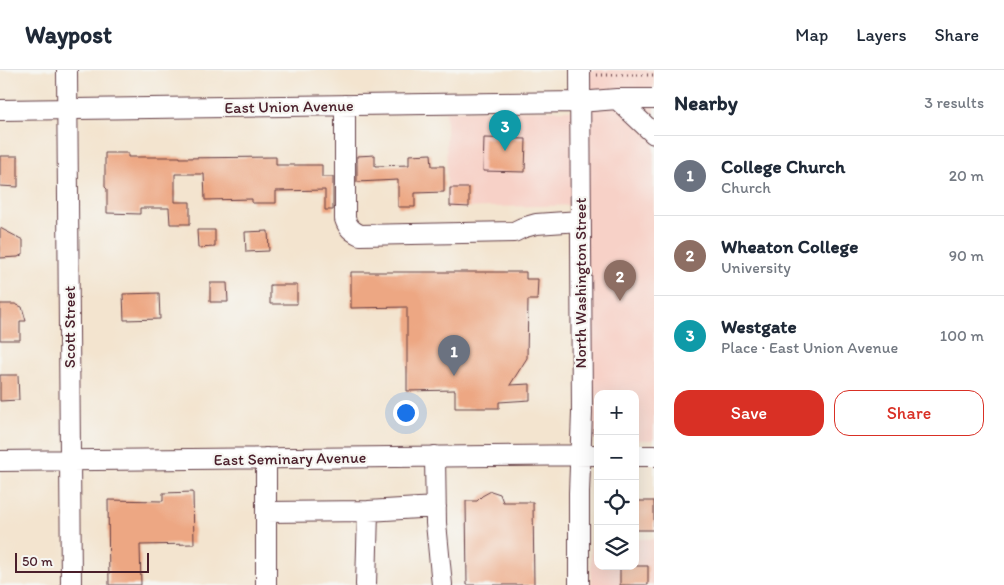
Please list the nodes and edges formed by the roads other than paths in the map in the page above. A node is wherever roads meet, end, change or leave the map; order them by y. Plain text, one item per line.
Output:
1 (67, 70) edge
2 (586, 72) edge
3 (617, 98) junction
4 (654, 99) edge
5 (579, 102) junction
6 (345, 105) junction
7 (68, 109) junction
8 (0, 110) edge
9 (654, 134) edge
10 (580, 222) junction
11 (589, 454) edge
12 (435, 456) junction
13 (639, 456) edge
14 (654, 456) edge
15 (266, 458) junction
16 (0, 461) edge
17 (70, 461) junction
18 (436, 507) junction
19 (368, 511) junction
20 (266, 512) junction
21 (71, 585) edge
22 (266, 585) edge
23 (366, 585) edge
24 (442, 585) edge
25 (579, 585) edge

1 - 7 street, Scott Street
2 - 5 street, North Washington Street
3 - 4 street, East Union Avenue
3 - 5 street, East Union Avenue
3 - 9 street
5 - 6 street, East Union Avenue
5 - 10 street, North Washington Street
6 - 7 street, East Union Avenue
6 - 10 street
7 - 8 street, East Union Avenue
7 - 17 street, Scott Street
10 - 11 street, North Washington Street
11 - 12 street, East Seminary Avenue
11 - 25 street, North Washington Street
12 - 15 street, East Seminary Avenue
12 - 18 street
13 - 14 street
15 - 17 street, East Seminary Avenue
15 - 20 street
16 - 17 street, East Seminary Avenue
17 - 21 street, Scott Street
18 - 19 street
18 - 24 street
19 - 20 street
19 - 23 street
20 - 22 street

